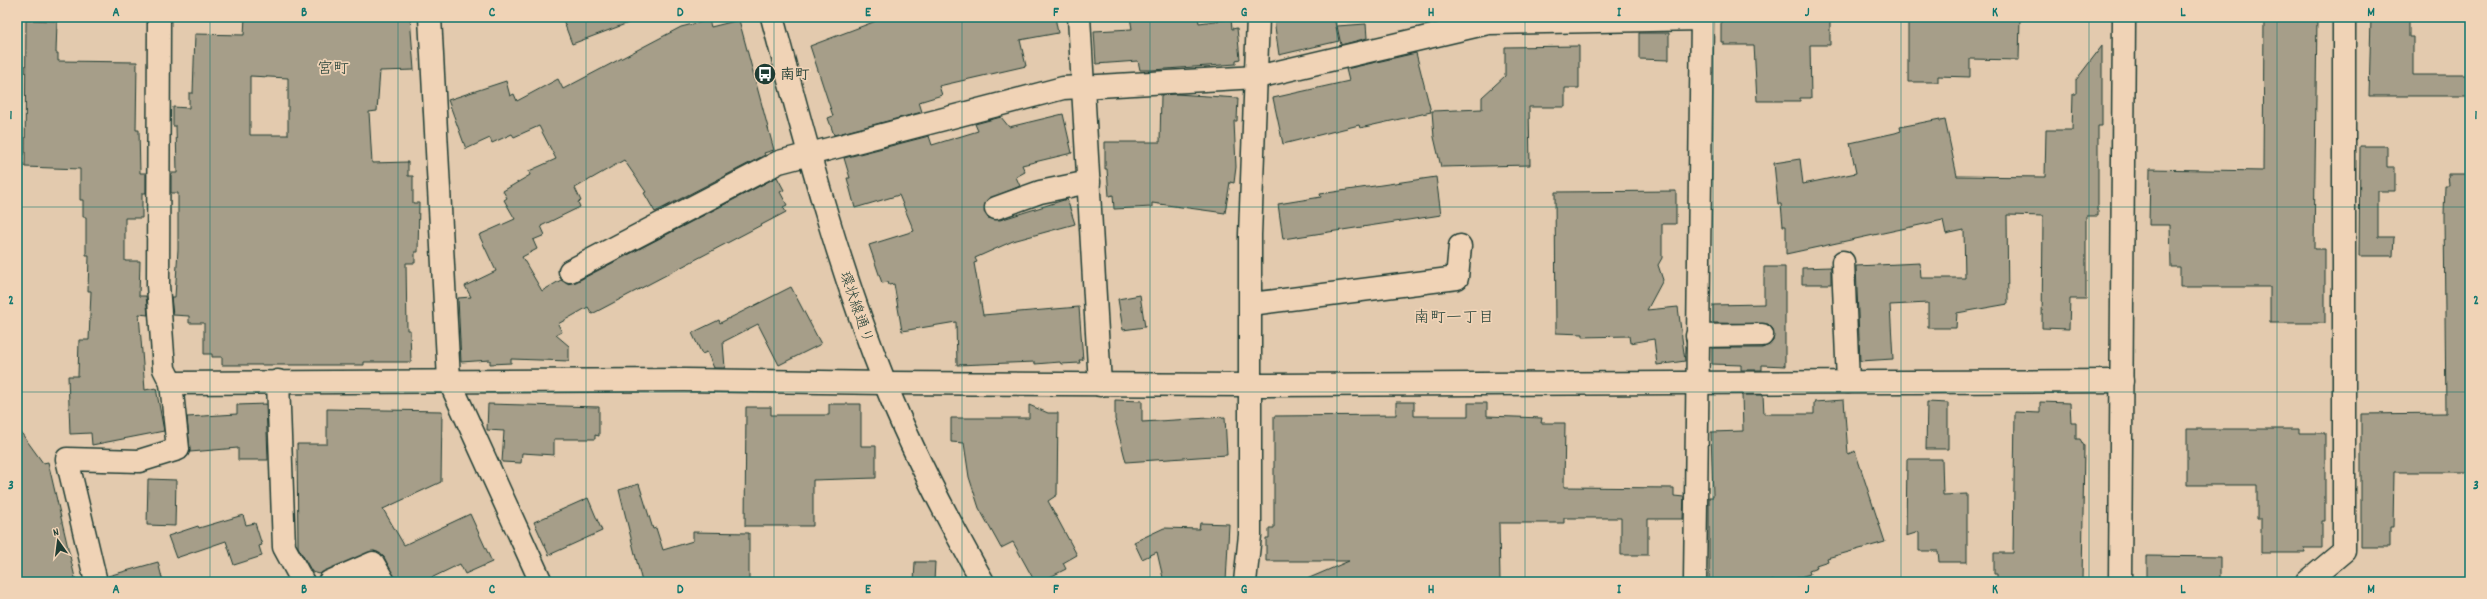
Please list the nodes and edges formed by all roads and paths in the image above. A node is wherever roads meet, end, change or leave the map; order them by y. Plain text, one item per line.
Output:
1 (159, 17) edge
2 (430, 17) edge
3 (772, 17) edge
4 (1079, 17) edge
5 (1258, 17) edge
6 (2124, 17) edge
7 (2344, 17) edge
8 (1702, 18) edge
9 (1257, 77) junction
10 (1083, 85) junction
11 (809, 154) junction
12 (1089, 182) junction
13 (996, 208) dead end
14 (1460, 246) dead end
15 (1843, 262) dead end
16 (570, 271) dead end
17 (1250, 304) junction
18 (1762, 335) dead end
19 (1697, 336) junction
20 (449, 380) junction
21 (278, 381) junction
22 (171, 382) junction
23 (1848, 382) junction
24 (2122, 382) junction
25 (885, 383) junction
26 (1100, 384) junction
27 (1696, 384) junction
28 (1251, 385) junction
29 (96, 582) edge
30 (303, 582) edge
31 (329, 582) edge
32 (384, 582) edge
33 (541, 582) edge
34 (983, 582) edge
35 (1245, 582) edge
36 (1694, 582) edge
37 (2120, 582) edge
38 (2307, 582) edge

1 - 22 street
2 - 20 street
3 - 11 street, 環状線通り
4 - 10 street
5 - 9 street
6 - 24 street
7 - 38 street
8 - 9 street
8 - 19 street
9 - 10 street
9 - 17 street
10 - 11 street
10 - 12 street
11 - 16 street
11 - 25 street, 環状線通り
12 - 13 street
12 - 26 street
14 - 17 street
15 - 23 street
17 - 28 street
18 - 19 street
19 - 27 street
20 - 21 street
20 - 25 street
20 - 33 street
21 - 22 street
21 - 30 street
22 - 29 street
23 - 24 street
23 - 27 street
24 - 37 street
25 - 26 street
25 - 34 street, 環状線通り
26 - 28 street
27 - 28 street
27 - 36 street
28 - 35 street
31 - 32 street

